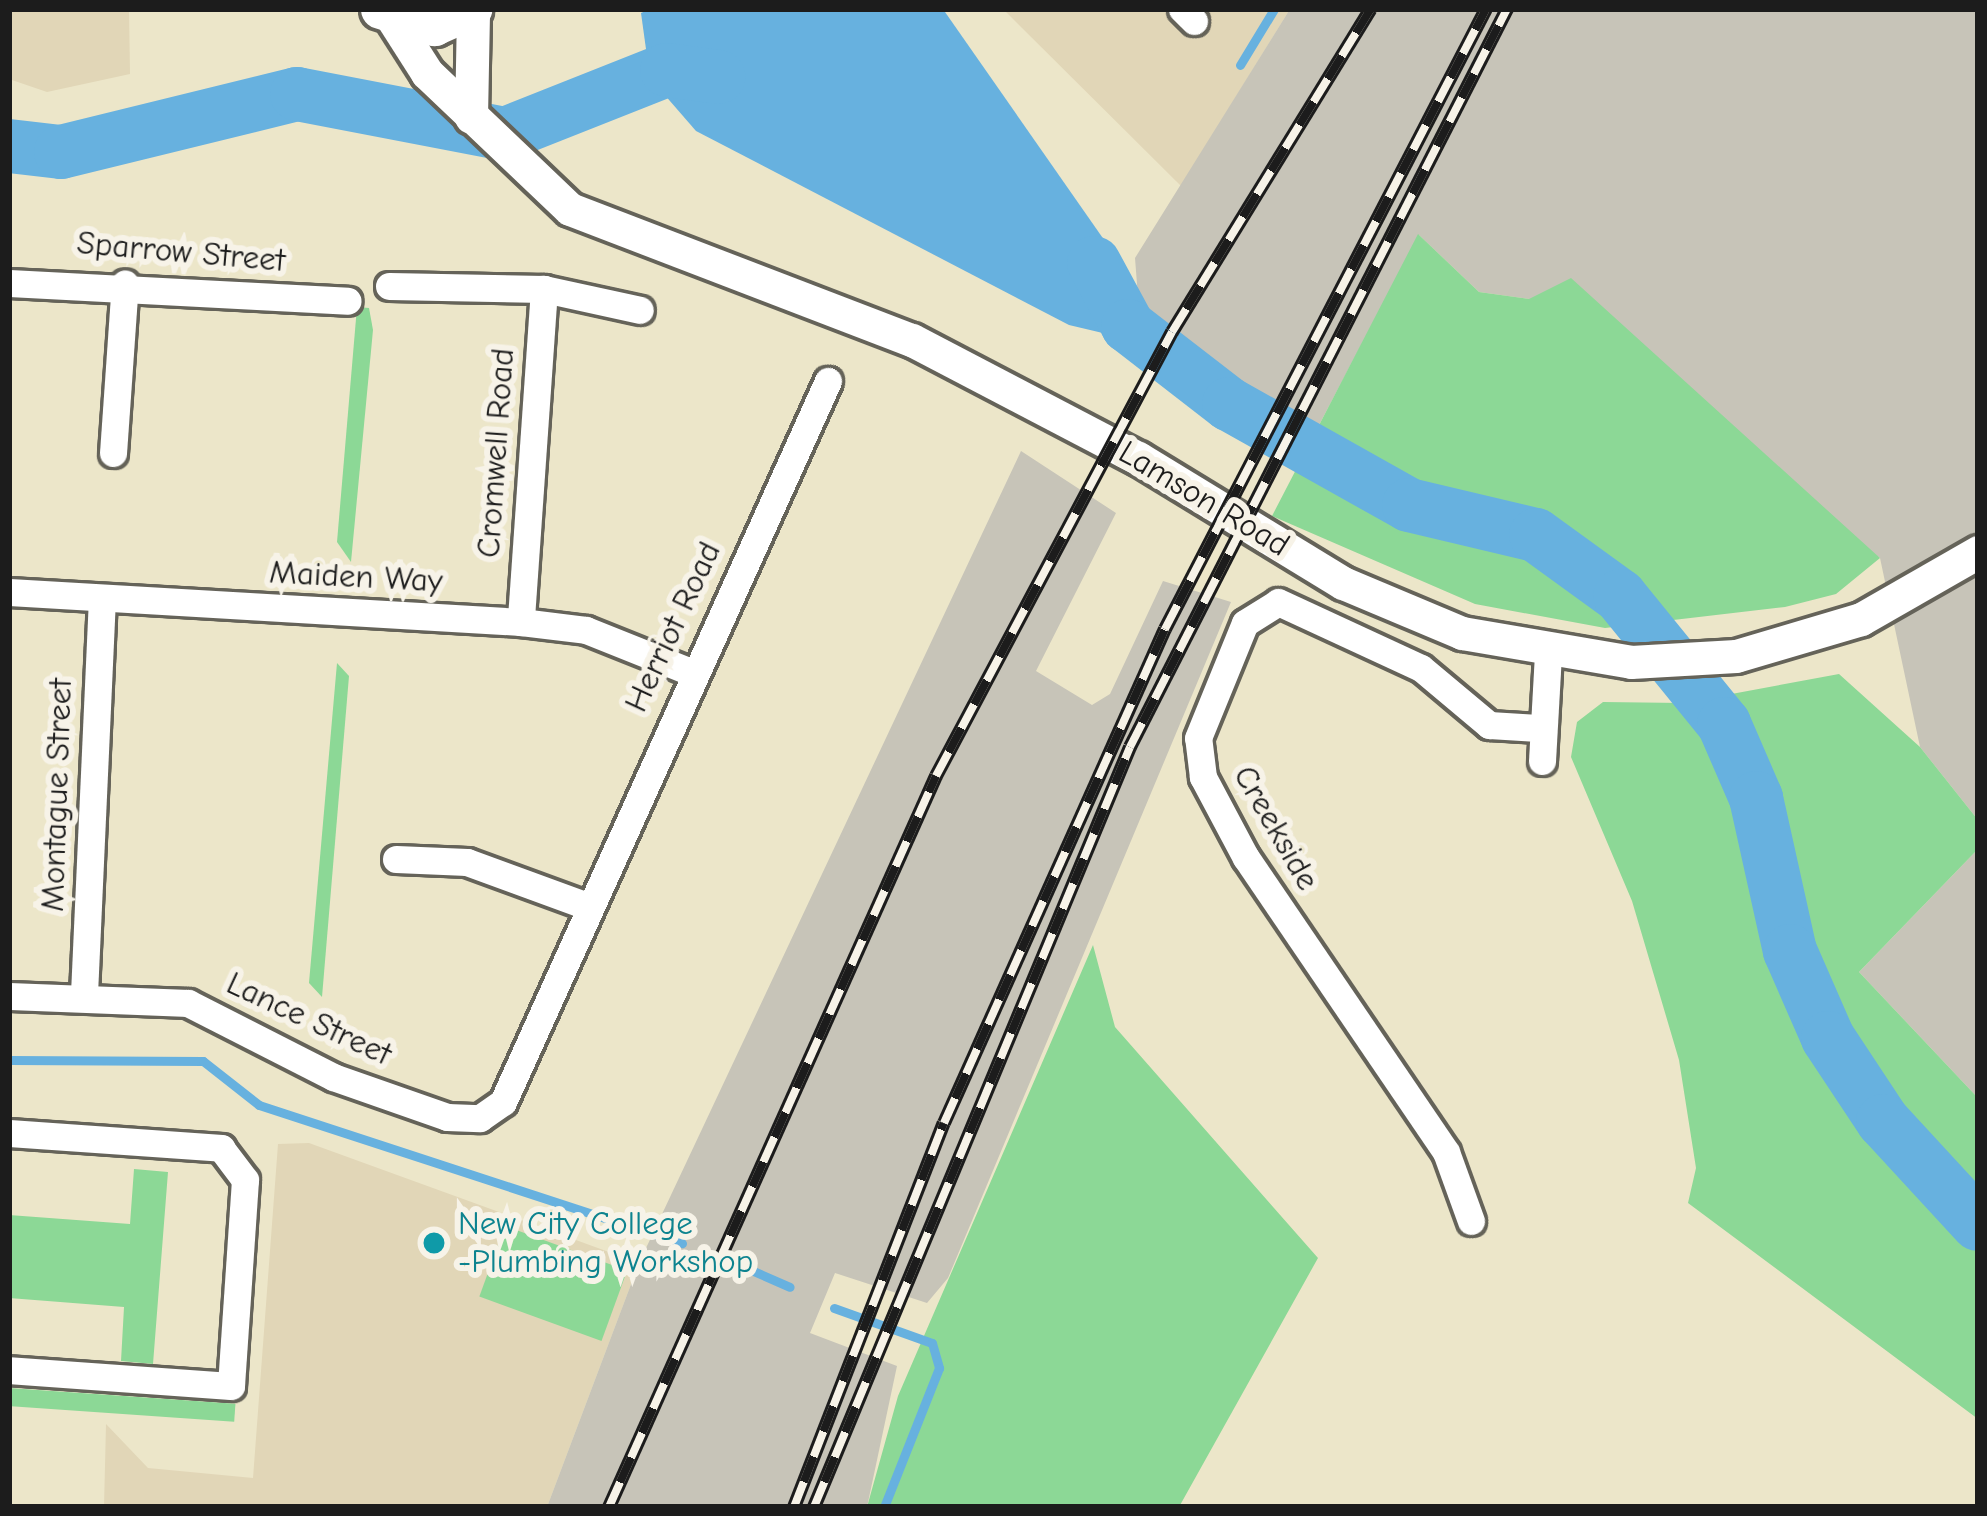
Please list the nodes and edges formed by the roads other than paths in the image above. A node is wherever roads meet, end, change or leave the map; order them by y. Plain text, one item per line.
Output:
1 (472, 9) edge
2 (386, 14) edge
3 (472, 117) junction
4 (9, 283) edge
5 (124, 283) junction
6 (389, 286) dead end
7 (544, 289) junction
8 (348, 301) dead end
9 (640, 310) dead end
10 (828, 381) dead end
11 (113, 453) dead end
12 (1978, 551) edge
13 (9, 592) edge
14 (101, 598) junction
15 (521, 622) junction
16 (1548, 653) junction
17 (691, 672) junction
18 (1538, 728) junction
19 (1543, 761) dead end
20 (396, 859) dead end
21 (587, 906) junction
22 (84, 994) junction
23 (9, 996) edge
24 (9, 1133) edge
25 (1471, 1221) dead end
26 (9, 1370) edge

1 - 2 main road
1 - 3 street
2 - 3 street, Lamson Road
3 - 16 street, Lamson Road
4 - 5 street, Sparrow Street
5 - 8 street, Sparrow Street
5 - 11 street
6 - 7 street
7 - 9 street
7 - 15 street, Cromwell Road
10 - 17 street, Herriot Road
12 - 16 street, Lamson Road
13 - 14 street, Maiden Way
14 - 15 street, Maiden Way
14 - 22 street, Montague Street
15 - 17 street, Maiden Way
16 - 18 street
17 - 21 street, Herriot Road
18 - 19 street
18 - 25 street, Creekside
20 - 21 street
21 - 22 street, Lance Street
22 - 23 street, Lance Street
24 - 26 street

